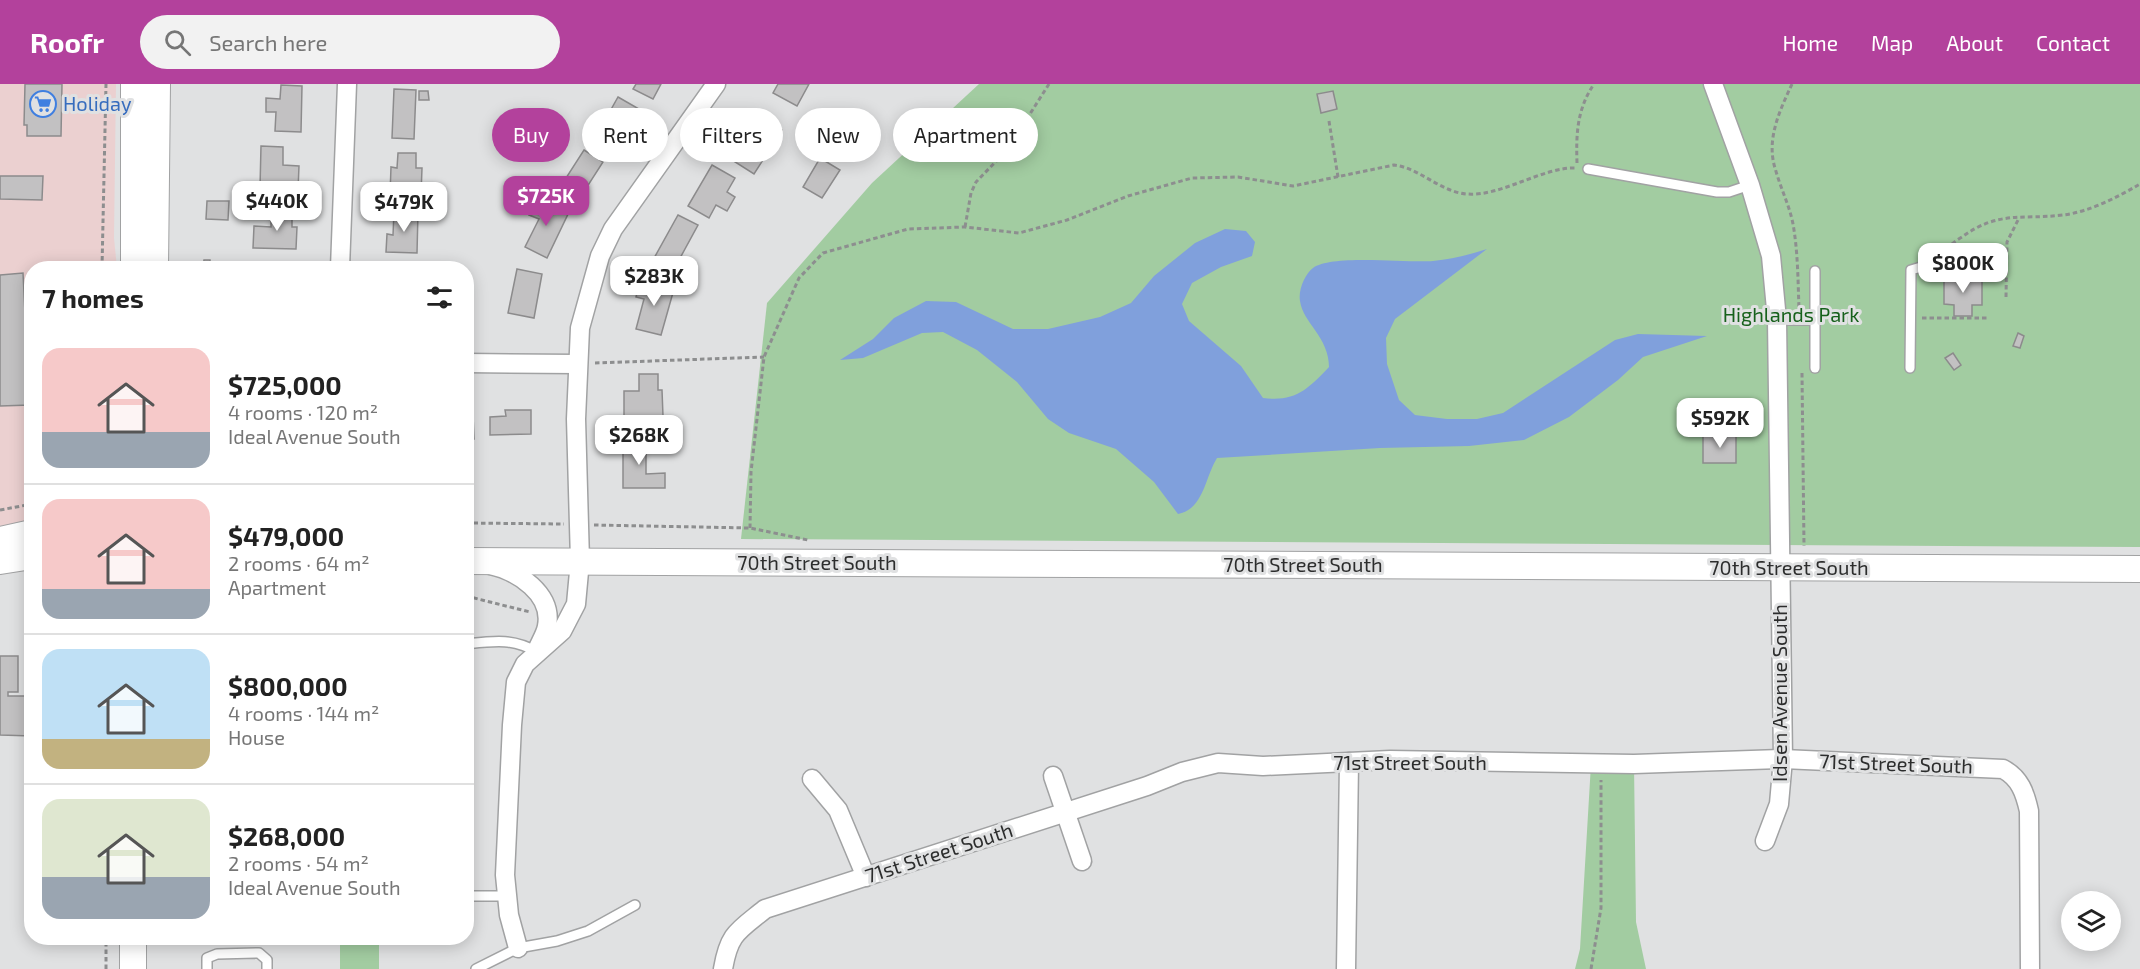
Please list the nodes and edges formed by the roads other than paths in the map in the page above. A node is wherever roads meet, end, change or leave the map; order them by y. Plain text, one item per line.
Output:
1 (134, 84) edge
2 (157, 84) edge
3 (347, 84) edge
4 (716, 84) edge
5 (1713, 84) edge
6 (1582, 169) road end
7 (1750, 184) junction
8 (134, 261) edge
9 (155, 261) edge
10 (340, 261) edge
11 (1976, 267) dead end
12 (1815, 271) dead end
13 (1777, 320) junction
14 (1815, 320) junction
15 (474, 363) edge
16 (577, 364) junction
17 (1815, 368) dead end
18 (1910, 368) dead end
19 (24, 535) edge
20 (0, 540) edge
21 (1779, 556) junction
22 (24, 557) edge
23 (0, 561) edge
24 (474, 561) edge
25 (580, 561) junction
26 (474, 562) edge
27 (2140, 569) edge
28 (474, 644) edge
29 (537, 652) junction
30 (1783, 759) junction
31 (1349, 762) junction
32 (1053, 776) dead end
33 (812, 779) dead end
34 (1064, 811) junction
35 (1765, 841) dead end
36 (1082, 861) dead end
37 (866, 877) junction
38 (507, 896) junction
39 (474, 897) edge
40 (635, 905) dead end
41 (133, 945) edge
42 (518, 948) junction
43 (133, 969) edge
44 (207, 969) edge
45 (267, 969) edge
46 (476, 969) edge
47 (723, 969) edge
48 (1346, 969) edge
49 (2030, 969) edge

1 - 8 main road
2 - 9 main road
3 - 10 street
4 - 16 street
5 - 7 street, Idsen Avenue South
6 - 7 lane
7 - 13 street, Idsen Avenue South
11 - 18 lane
12 - 14 lane
13 - 14 lane
13 - 21 street, Idsen Avenue South
14 - 17 lane
15 - 16 street
16 - 25 street
19 - 20 main road
21 - 25 main road, 70th Street South
21 - 27 main road, 70th Street South
21 - 30 street, Idsen Avenue South
22 - 23 main road
24 - 25 main road, 70th Street South
25 - 29 street
26 - 29 street
28 - 29 lane
29 - 38 street
30 - 31 street, 71st Street South
30 - 35 street, Idsen Avenue South
30 - 49 street, 71st Street South
31 - 34 street, 71st Street South
31 - 48 street
32 - 34 street
33 - 37 street
34 - 36 street
34 - 37 street, 71st Street South
37 - 47 street, 71st Street South
38 - 39 lane
38 - 42 street
40 - 42 lane
41 - 43 main road
42 - 46 lane
44 - 45 lane

